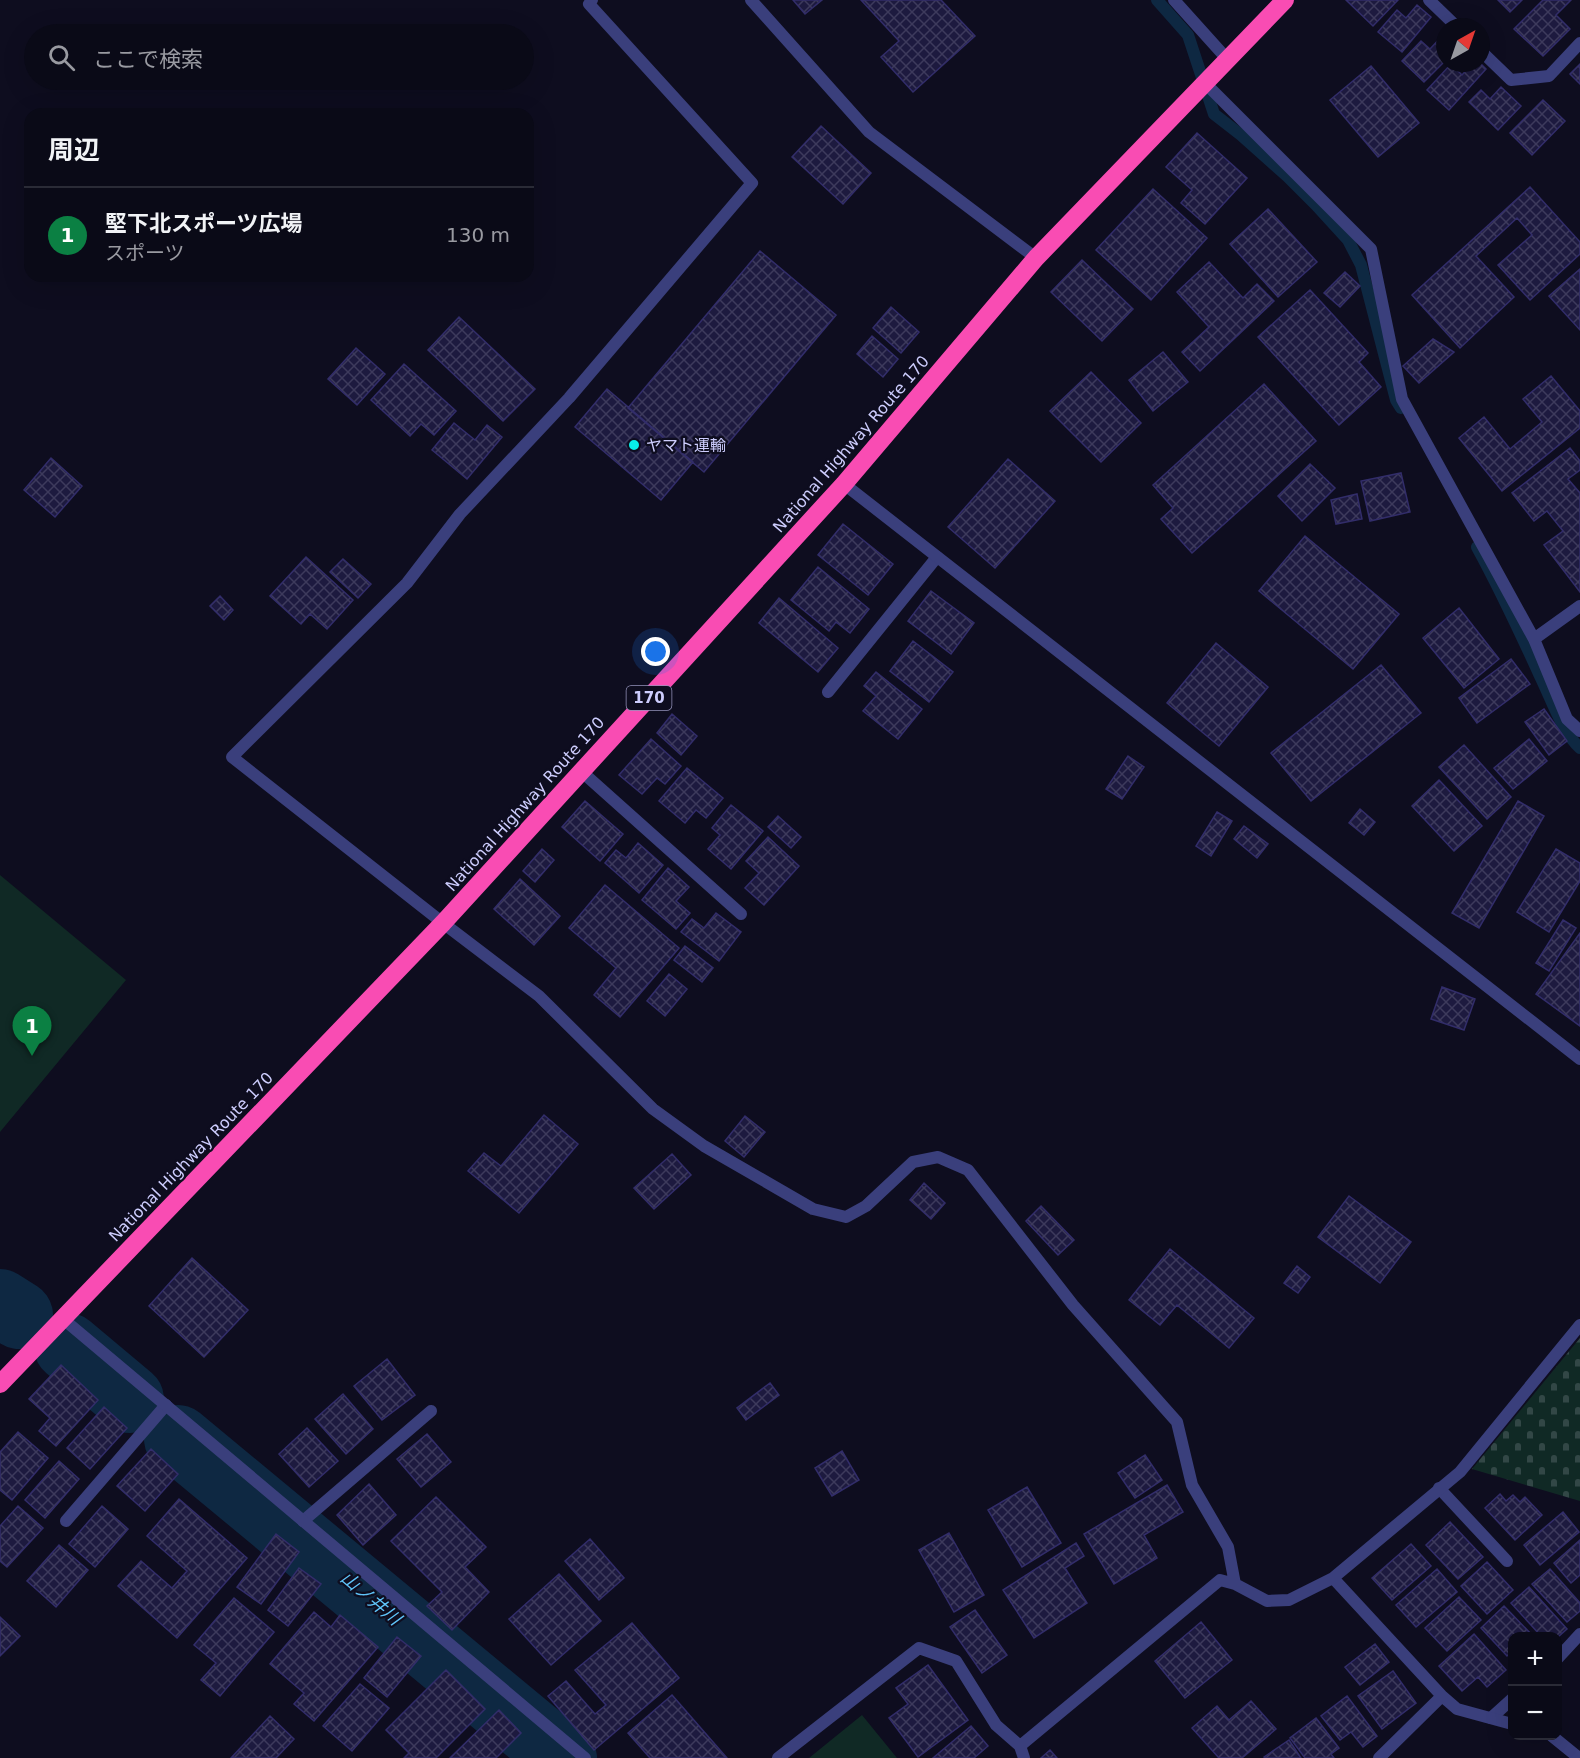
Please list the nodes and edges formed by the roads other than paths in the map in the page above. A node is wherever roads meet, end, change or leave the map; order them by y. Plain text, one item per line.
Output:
1 (592, 0) edge
2 (751, 0) edge
3 (1174, 0) edge
4 (1285, 0) edge
5 (1430, 0) edge
6 (1448, 18) edge
7 (1580, 43) edge
8 (1228, 60) junction
9 (1490, 60) edge
10 (1205, 83) junction
11 (1036, 258) junction
12 (844, 484) junction
13 (937, 556) junction
14 (1580, 606) edge
15 (1534, 639) junction
16 (828, 692) dead end
17 (1580, 731) edge
18 (581, 771) junction
19 (741, 914) dead end
20 (443, 923) junction
21 (1580, 1059) edge
22 (62, 1318) junction
23 (1580, 1325) edge
24 (0, 1384) edge
25 (166, 1405) junction
26 (431, 1412) dead end
27 (1439, 1488) junction
28 (66, 1521) dead end
29 (303, 1521) junction
30 (1507, 1561) dead end
31 (1333, 1578) junction
32 (1234, 1584) junction
33 (1580, 1634) edge
34 (1562, 1653) edge
35 (1442, 1696) junction
36 (1508, 1703) edge
37 (1491, 1718) junction
38 (1508, 1723) edge
39 (1557, 1740) edge
40 (1022, 1752) edge
41 (585, 1758) edge
42 (778, 1758) edge
43 (1378, 1758) edge
44 (1579, 1758) edge

1 - 20 street
2 - 11 street
3 - 8 street
4 - 8 highway, National Highway Route 170 / 170
5 - 6 street
7 - 9 street
8 - 10 highway, National Highway Route 170 / 170
10 - 11 highway, National Highway Route 170 / 170
10 - 15 street
11 - 12 highway, National Highway Route 170 / 170
12 - 13 street
12 - 18 highway, National Highway Route 170 / 170
13 - 16 street
13 - 21 street
14 - 15 street
15 - 17 street
18 - 19 street
18 - 20 highway, National Highway Route 170 / 170
20 - 22 highway, National Highway Route 170 / 170
20 - 32 street
22 - 24 highway, National Highway Route 170 / 170
22 - 25 street
23 - 27 street
25 - 28 street
25 - 29 street
26 - 29 street
27 - 30 street
27 - 31 street
29 - 41 street
31 - 32 street
31 - 35 street
32 - 40 street
33 - 34 street
35 - 37 street
35 - 43 street
36 - 37 street
37 - 38 street
39 - 44 street
40 - 42 street

